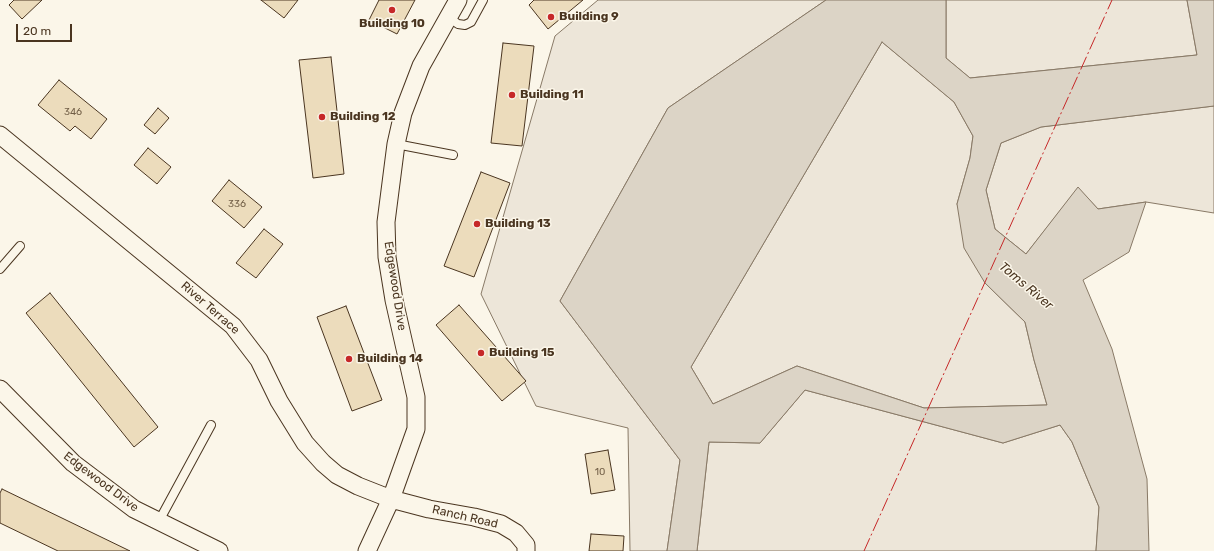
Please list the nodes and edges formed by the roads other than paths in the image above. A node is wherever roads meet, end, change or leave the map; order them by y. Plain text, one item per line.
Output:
1 (458, 0) edge
2 (483, 0) edge
3 (448, 17) junction
4 (0, 135) edge
5 (396, 144) junction
6 (453, 155) dead end
7 (20, 246) dead end
8 (0, 269) edge
9 (1, 392) edge
10 (211, 425) dead end
11 (391, 499) junction
12 (159, 521) junction
13 (219, 551) edge
14 (367, 551) edge
15 (526, 551) edge

1 - 3 street, Edgewood Drive
2 - 3 lane
3 - 5 street, Edgewood Drive
4 - 11 street, River Terrace
5 - 6 lane
5 - 11 street, Edgewood Drive
7 - 8 lane
9 - 12 street, Edgewood Drive
10 - 12 lane
11 - 14 street, Edgewood Drive
11 - 15 street, Ranch Road
12 - 13 street, Edgewood Drive

